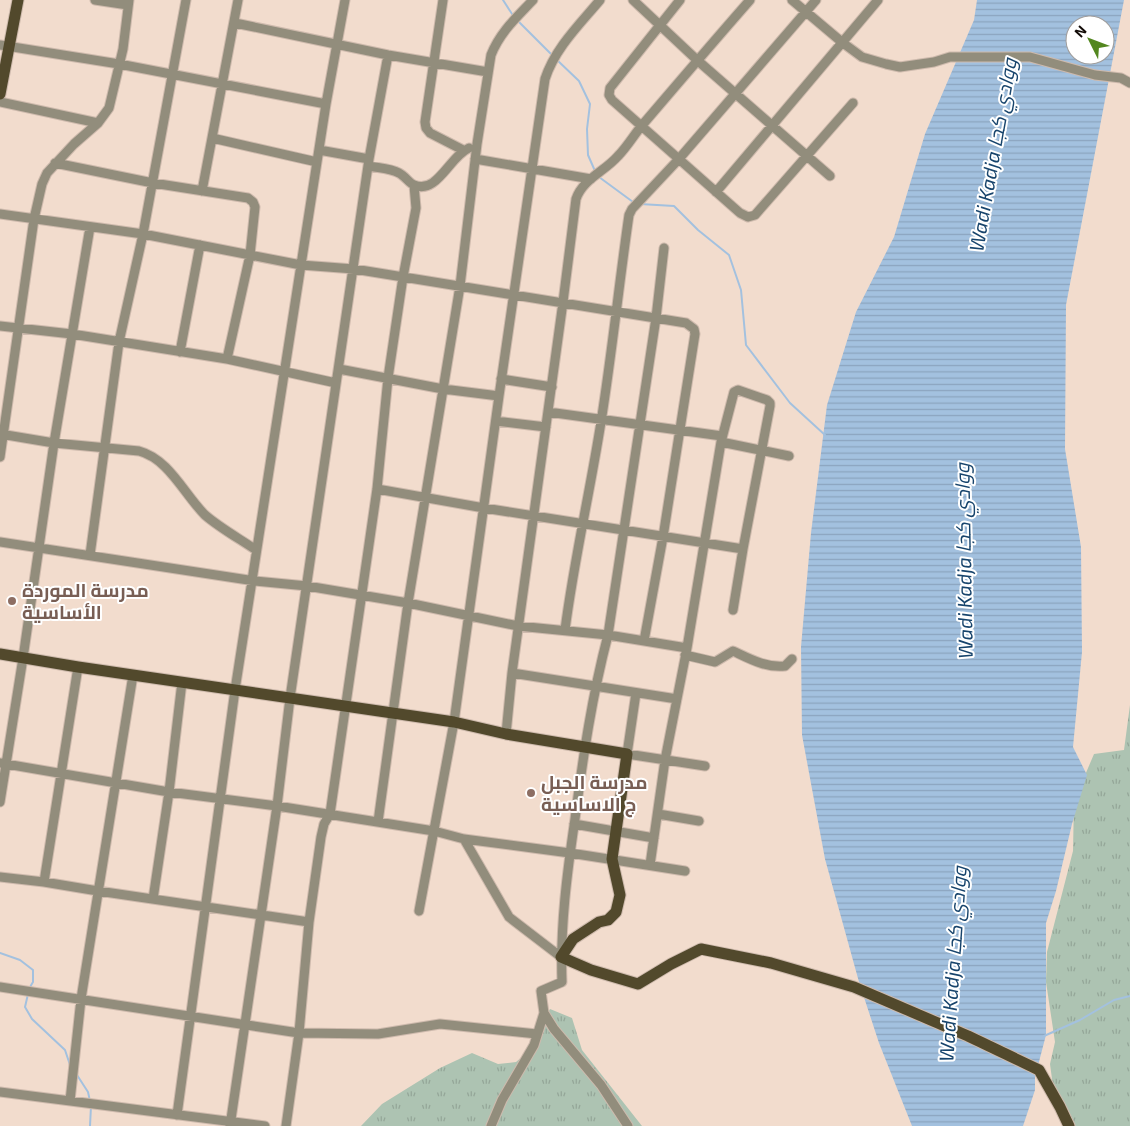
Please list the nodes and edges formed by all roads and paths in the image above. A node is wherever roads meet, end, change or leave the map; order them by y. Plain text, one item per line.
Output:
1 (18, 0) edge
2 (95, 0) edge
3 (186, 0) edge
4 (238, 0) edge
5 (345, 0) edge
6 (443, 0) edge
7 (533, 0) edge
8 (600, 0) edge
9 (633, 0) edge
10 (680, 0) edge
11 (750, 0) edge
12 (792, 0) edge
13 (816, 0) edge
14 (878, 0) edge
15 (124, 2) edge
16 (806, 12) junction
17 (235, 23) junction
18 (660, 24) junction
19 (843, 43) junction
20 (5, 45) edge
21 (337, 45) junction
22 (388, 55) junction
23 (697, 60) junction
24 (434, 63) junction
25 (119, 64) junction
26 (488, 72) junction
27 (173, 76) junction
28 (1130, 82) edge
29 (222, 84) junction
30 (735, 92) junction
31 (0, 94) edge
32 (0, 102) edge
33 (854, 103) dead end
34 (326, 104) junction
35 (98, 123) junction
36 (773, 125) junction
37 (640, 127) junction
38 (212, 138) junction
39 (477, 144) junction
40 (319, 150) junction
41 (463, 150) junction
42 (808, 155) junction
43 (475, 159) junction
44 (678, 160) junction
45 (317, 162) junction
46 (55, 163) junction
47 (369, 163) junction
48 (532, 168) junction
49 (830, 176) dead end
50 (590, 179) junction
51 (152, 183) junction
52 (414, 185) junction
53 (202, 191) junction
54 (716, 192) junction
55 (0, 214) edge
56 (34, 219) junction
57 (90, 227) junction
58 (143, 234) junction
59 (200, 245) junction
60 (664, 248) dead end
61 (250, 255) junction
62 (301, 265) junction
63 (354, 269) junction
64 (402, 277) junction
65 (460, 286) junction
66 (514, 295) junction
67 (563, 302) junction
68 (616, 311) junction
69 (656, 318) junction
70 (0, 326) edge
71 (17, 329) junction
72 (72, 334) junction
73 (119, 342) junction
74 (180, 352) junction
75 (227, 359) junction
76 (339, 369) junction
77 (284, 371) junction
78 (388, 378) junction
79 (501, 380) junction
80 (336, 383) junction
81 (552, 386) junction
82 (443, 389) junction
83 (499, 396) junction
84 (548, 412) junction
85 (602, 419) junction
86 (496, 421) junction
87 (640, 425) junction
88 (546, 427) junction
89 (679, 430) junction
90 (2, 434) edge
91 (722, 439) junction
92 (54, 443) junction
93 (104, 448) junction
94 (760, 450) junction
95 (789, 456) dead end
96 (0, 457) edge
97 (377, 489) junction
98 (426, 498) junction
99 (484, 508) junction
100 (534, 515) junction
101 (584, 524) junction
102 (622, 531) junction
103 (663, 537) junction
104 (0, 542) edge
105 (704, 543) junction
106 (39, 548) junction
107 (743, 549) junction
108 (256, 550) junction
109 (90, 555) junction
110 (252, 580) junction
111 (307, 586) junction
112 (362, 596) junction
113 (408, 602) junction
114 (733, 610) dead end
115 (470, 617) junction
116 (518, 626) junction
117 (565, 630) junction
118 (608, 636) junction
119 (644, 641) junction
120 (686, 651) junction
121 (0, 654) edge
122 (23, 658) junction
123 (792, 659) dead end
124 (78, 668) junction
125 (512, 673) junction
126 (133, 675) junction
127 (182, 682) junction
128 (595, 686) junction
129 (234, 690) junction
130 (636, 693) junction
131 (290, 698) junction
132 (677, 699) junction
133 (346, 707) junction
134 (393, 714) junction
135 (454, 722) junction
136 (506, 734) junction
137 (585, 747) junction
138 (627, 754) junction
139 (665, 760) junction
140 (3, 763) edge
141 (705, 766) dead end
142 (60, 774) junction
143 (116, 782) junction
144 (169, 792) junction
145 (220, 799) junction
146 (0, 802) edge
147 (277, 806) junction
148 (330, 814) junction
149 (658, 814) junction
150 (699, 821) dead end
151 (378, 822) junction
152 (574, 824) junction
153 (434, 831) junction
154 (616, 831) junction
155 (654, 838) junction
156 (464, 839) junction
157 (570, 853) junction
158 (612, 859) junction
159 (650, 865) junction
160 (685, 871) dead end
161 (0, 877) edge
162 (44, 882) junction
163 (98, 891) junction
164 (153, 899) junction
165 (206, 906) junction
166 (419, 911) dead end
167 (261, 914) junction
168 (309, 922) junction
169 (561, 957) junction
170 (0, 987) edge
171 (81, 999) junction
172 (544, 1013) junction
173 (190, 1016) junction
174 (245, 1025) junction
175 (299, 1033) junction
176 (537, 1034) junction
177 (0, 1092) edge
178 (70, 1101) junction
179 (177, 1115) junction
180 (231, 1124) edge
181 (265, 1126) edge
182 (286, 1126) edge
183 (491, 1126) edge
184 (628, 1126) edge
185 (1069, 1126) edge

1 - 20 main road
2 - 15 street
3 - 27 street
4 - 17 street
5 - 21 street
6 - 24 street
7 - 26 street
8 - 48 street
9 - 18 street
10 - 18 street
11 - 23 street
12 - 16 street
13 - 16 street
14 - 19 street
15 - 25 street
16 - 19 street
16 - 30 street
17 - 21 street
17 - 29 street
18 - 23 street
18 - 37 street
19 - 28 street
19 - 36 street
20 - 25 street
20 - 31 main road
21 - 22 street
21 - 34 street
22 - 24 street
22 - 47 street
23 - 30 street
23 - 37 street
24 - 26 street
24 - 41 street
25 - 27 street
25 - 35 street
26 - 39 street
27 - 29 street
27 - 51 street
29 - 34 street
29 - 38 street
30 - 36 street
30 - 44 street
32 - 35 street
33 - 42 street
34 - 40 street
35 - 46 street
36 - 42 street
36 - 54 street
37 - 44 street
37 - 50 street
38 - 45 street
38 - 53 street
39 - 41 street
39 - 43 street
40 - 45 street
40 - 47 street
41 - 52 street
42 - 49 street
42 - 54 street
43 - 48 street
43 - 65 street
44 - 54 street
44 - 68 street
45 - 62 street
46 - 51 street
46 - 56 street
47 - 52 street
47 - 63 street
48 - 50 street
48 - 66 street
50 - 67 street
51 - 53 street
51 - 58 street
52 - 64 street
53 - 61 street
55 - 56 street
56 - 57 street
56 - 71 street
57 - 58 street
57 - 72 street
58 - 59 street
58 - 73 street
59 - 61 street
59 - 74 street
60 - 69 street
61 - 62 street
61 - 75 street
62 - 63 street
62 - 77 street
63 - 64 street
63 - 76 street
64 - 65 street
64 - 78 street
65 - 66 street
65 - 82 street
66 - 67 street
66 - 79 street
67 - 68 street
67 - 81 street
68 - 69 street
68 - 85 street
69 - 87 street
69 - 89 street
70 - 71 street
71 - 72 street
71 - 90 street
72 - 73 street
72 - 92 street
73 - 74 street
73 - 93 street
74 - 75 street
75 - 77 street
76 - 78 street
76 - 80 street
77 - 80 street
77 - 108 street
78 - 82 street
78 - 97 street
79 - 81 street
79 - 83 street
80 - 111 street
81 - 84 street
82 - 83 street
82 - 98 street
83 - 86 street
84 - 85 street
84 - 88 street
85 - 87 street
85 - 101 street
86 - 88 street
86 - 99 street
87 - 89 street
87 - 102 street
88 - 100 street
89 - 91 street
89 - 103 street
90 - 92 street
90 - 96 street
91 - 94 street
91 - 94 street
91 - 105 street
92 - 93 street
92 - 106 street
93 - 108 street
93 - 109 street
94 - 95 street
94 - 107 street
97 - 98 street
97 - 112 street
98 - 99 street
98 - 113 street
99 - 100 street
99 - 115 street
100 - 101 street
100 - 116 street
101 - 102 street
101 - 117 street
102 - 103 street
102 - 118 street
103 - 105 street
103 - 119 street
104 - 106 street
105 - 107 street
105 - 120 street
106 - 109 street
106 - 122 street
107 - 114 street
108 - 110 street
109 - 110 street
110 - 111 street
110 - 129 street
111 - 112 street
111 - 131 street
112 - 113 street
112 - 133 street
113 - 115 street
113 - 134 street
115 - 116 street
115 - 135 street
116 - 117 street
116 - 125 street
117 - 118 street
118 - 119 street
118 - 128 street
119 - 120 street
120 - 123 street
120 - 132 street
121 - 122 main road
122 - 124 main road
122 - 140 street
124 - 126 main road
124 - 142 street
125 - 128 street
125 - 136 street
126 - 127 main road
126 - 143 street
127 - 129 main road
127 - 144 street
128 - 130 street
128 - 137 street
129 - 131 main road
129 - 145 street
130 - 132 street
130 - 138 street
131 - 133 main road
131 - 147 street
132 - 139 street
133 - 134 main road
133 - 148 street
134 - 135 main road
134 - 151 street
135 - 136 main road
135 - 153 street
136 - 137 main road
137 - 138 main road
137 - 152 street
138 - 139 street
138 - 154 main road
139 - 141 street
139 - 149 street
140 - 142 street
140 - 146 street
142 - 143 street
142 - 162 street
143 - 144 street
143 - 163 street
144 - 145 street
144 - 164 street
145 - 147 street
145 - 165 street
147 - 148 street
147 - 167 street
148 - 151 street
148 - 168 street
149 - 150 street
149 - 155 street
151 - 153 street
152 - 154 street
152 - 157 street
153 - 156 street
153 - 166 street
154 - 155 street
154 - 158 main road
155 - 159 street
156 - 157 street
156 - 169 street
157 - 158 street
157 - 169 street
158 - 159 street
158 - 169 main road
159 - 160 street
161 - 162 street
162 - 163 street
163 - 164 street
163 - 171 street
164 - 165 street
165 - 167 street
165 - 173 street
167 - 168 street
167 - 174 street
168 - 175 street
169 - 172 street
169 - 185 main road
170 - 171 street
171 - 173 street
171 - 178 street
172 - 176 street
172 - 184 street
173 - 174 street
173 - 179 street
174 - 175 street
174 - 180 street
175 - 176 street
175 - 182 street
176 - 183 street
177 - 178 street
178 - 179 street
179 - 180 street
180 - 181 street

